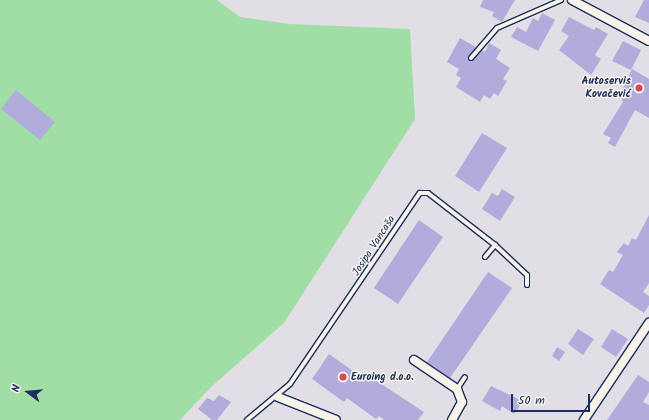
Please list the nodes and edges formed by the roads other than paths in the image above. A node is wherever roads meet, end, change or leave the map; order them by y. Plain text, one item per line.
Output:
1 (561, 0) edge
2 (572, 0) edge
3 (649, 41) edge
4 (471, 58) dead end
5 (495, 245) junction
6 (485, 257) dead end
7 (527, 285) dead end
8 (649, 323) edge
9 (414, 360) dead end
10 (465, 377) dead end
11 (457, 389) junction
12 (278, 396) junction
13 (247, 420) edge
14 (336, 420) edge
15 (452, 420) edge
16 (584, 420) edge

1 - 4 lane
2 - 3 street
5 - 6 lane
5 - 7 lane, Josipa Vancaša
5 - 12 lane, Josipa Vancaša
8 - 16 street
9 - 11 street
10 - 11 lane
11 - 15 street
12 - 13 lane, Josipa Vancaša
12 - 14 street

